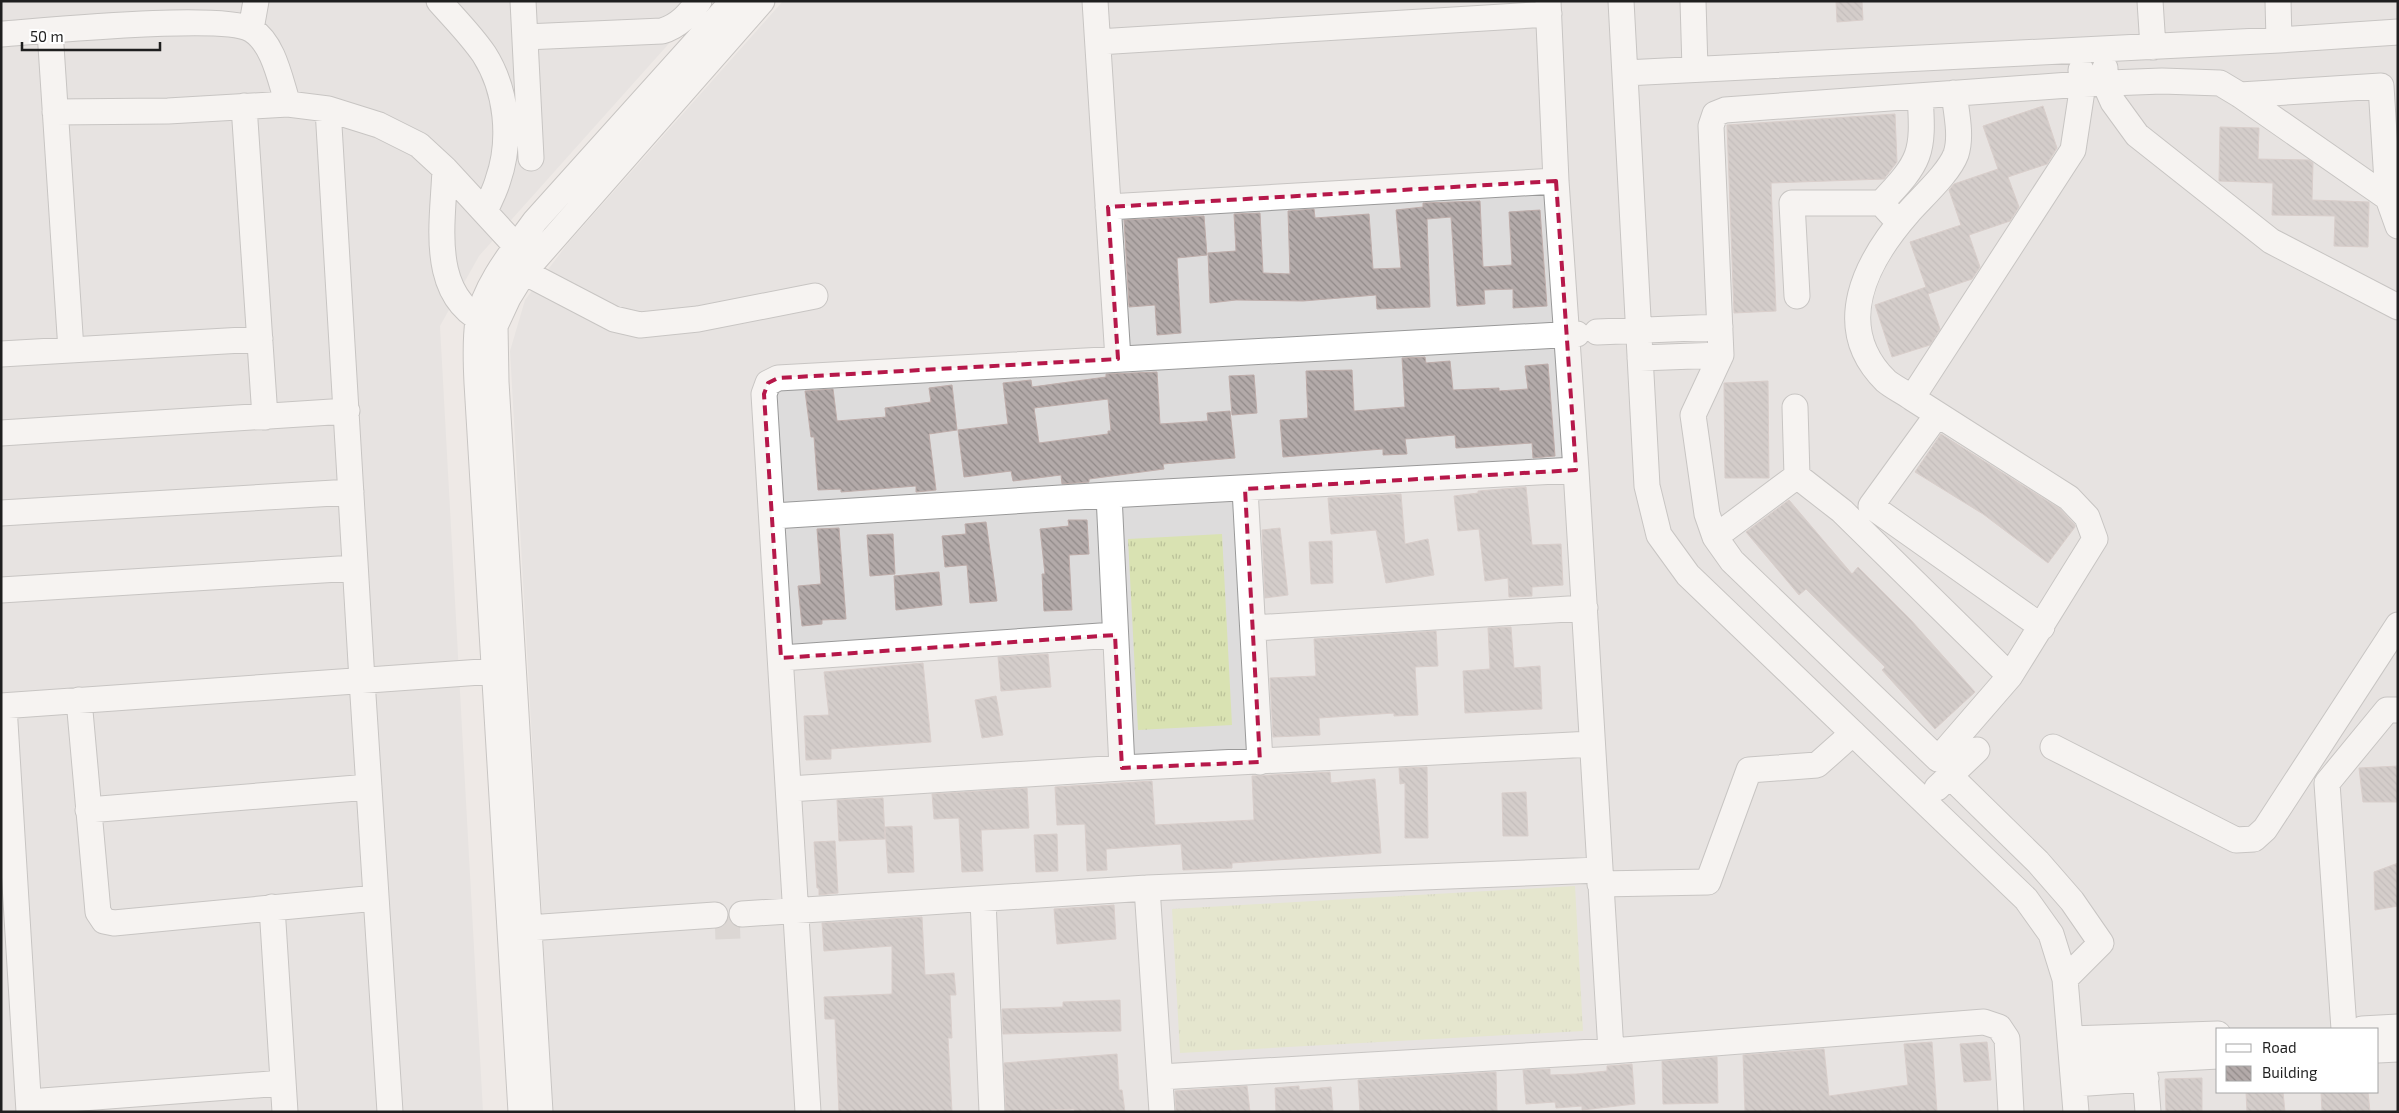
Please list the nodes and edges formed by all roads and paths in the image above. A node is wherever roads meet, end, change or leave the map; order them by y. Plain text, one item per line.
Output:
1 (256, 1) edge
2 (439, 1) edge
3 (523, 1) edge
4 (699, 1) edge
5 (733, 1) edge
6 (762, 1) edge
7 (1095, 1) edge
8 (1621, 1) edge
9 (1693, 1) edge
10 (2150, 1) edge
11 (2278, 1) edge
12 (1548, 8) edge
13 (251, 29) junction
14 (50, 31) junction
15 (2398, 32) edge
16 (1, 34) edge
17 (525, 37) junction
18 (2279, 40) junction
19 (1098, 42) junction
20 (2154, 46) junction
21 (2104, 49) junction
22 (2079, 50) junction
23 (1695, 69) junction
24 (1625, 73) junction
25 (2094, 84) junction
26 (1954, 93) junction
27 (2240, 94) junction
28 (1920, 96) junction
29 (288, 104) junction
30 (244, 106) junction
31 (328, 109) junction
32 (55, 112) junction
33 (532, 158) dead end
34 (445, 169) junction
35 (1556, 181) junction
36 (2388, 198) junction
37 (1881, 203) junction
38 (1108, 207) junction
39 (485, 212) junction
40 (1899, 223) junction
41 (2398, 226) edge
42 (516, 246) junction
43 (524, 272) junction
44 (815, 296) dead end
45 (1797, 296) dead end
46 (2397, 304) edge
47 (487, 323) junction
48 (1720, 327) junction
49 (1639, 330) junction
50 (1580, 333) junction
51 (260, 339) junction
52 (71, 350) junction
53 (1, 354) edge
54 (1721, 355) junction
55 (1640, 358) junction
56 (1118, 359) junction
57 (1912, 398) junction
58 (1795, 407) dead end
59 (347, 411) junction
60 (1937, 415) junction
61 (265, 417) junction
62 (1, 433) edge
63 (1576, 470) junction
64 (1796, 476) junction
65 (1245, 489) junction
66 (351, 492) junction
67 (1109, 495) junction
68 (1, 514) edge
69 (774, 516) junction
70 (1715, 537) junction
71 (355, 568) junction
72 (1, 590) edge
73 (1585, 608) junction
74 (2398, 625) edge
75 (2042, 626) junction
76 (1253, 628) junction
77 (1115, 635) junction
78 (781, 658) junction
79 (503, 670) junction
80 (2010, 676) junction
81 (362, 680) junction
82 (79, 700) junction
83 (3, 706) edge
84 (2398, 710) edge
85 (1853, 733) junction
86 (1592, 744) junction
87 (2053, 746) dead end
88 (1977, 750) dead end
89 (1260, 762) junction
90 (1122, 768) junction
91 (1950, 776) junction
92 (369, 787) junction
93 (789, 788) junction
94 (1924, 801) junction
95 (88, 810) junction
96 (1600, 877) junction
97 (1147, 888) junction
98 (376, 898) junction
99 (983, 900) junction
100 (272, 907) junction
101 (798, 918) junction
102 (743, 920) tunnel mouth
103 (715, 921) tunnel mouth
104 (521, 934) junction
105 (2065, 980) junction
106 (2398, 1026) edge
107 (2344, 1028) edge
108 (2374, 1028) edge
109 (2216, 1034) edge
110 (2070, 1039) junction
111 (2398, 1049) edge
112 (2379, 1050) edge
113 (1611, 1052) junction
114 (2216, 1056) edge
115 (2145, 1069) junction
116 (2073, 1074) junction
117 (1160, 1077) junction
118 (283, 1083) junction
119 (29, 1107) edge
120 (285, 1112) edge
121 (390, 1112) edge
122 (521, 1112) edge
123 (540, 1112) edge
124 (808, 1112) edge
125 (992, 1112) edge
126 (1162, 1112) edge
127 (2011, 1112) edge
128 (2076, 1112) edge
129 (2148, 1112) edge

1 - 13 street
2 - 39 street
3 - 17 street
4 - 17 street
5 - 42 street
6 - 43 street
7 - 19 street
8 - 24 street
9 - 23 street
10 - 20 street
11 - 18 street
12 - 19 street
12 - 35 street
13 - 14 street
13 - 29 street
14 - 16 street
14 - 32 street
15 - 18 street
17 - 33 street
18 - 20 street
19 - 38 street
20 - 21 street
21 - 22 street
21 - 25 street
22 - 23 street
22 - 25 street
23 - 24 street
24 - 49 street
25 - 26 street
25 - 27 street
25 - 46 street
25 - 57 street
26 - 28 street
26 - 40 street
27 - 36 street
27 - 36 street
28 - 37 street
28 - 48 street
29 - 30 street
29 - 31 street
30 - 32 street
30 - 51 street
31 - 34 street
31 - 59 street
32 - 52 street
34 - 39 street
34 - 47 street
35 - 38 street
35 - 50 street
36 - 41 street
37 - 40 street
37 - 45 street
38 - 56 street
39 - 42 street
40 - 57 street
42 - 47 street
43 - 44 street
43 - 47 street
47 - 79 street
48 - 49 street
48 - 54 street
49 - 50 street
49 - 55 street
50 - 56 street
50 - 63 street
51 - 52 street
51 - 61 street
52 - 53 street
54 - 55 street
54 - 70 street
55 - 85 street
56 - 69 street
57 - 60 street
58 - 64 street
59 - 61 street
59 - 66 street
60 - 75 street
60 - 75 street
61 - 62 street
63 - 65 street
63 - 73 street
64 - 70 street
64 - 80 street
65 - 67 street
65 - 76 street
66 - 68 street
66 - 71 street
67 - 69 street
67 - 77 street
69 - 78 street
70 - 80 street
71 - 72 street
71 - 81 street
73 - 76 street
73 - 86 street
74 - 87 street
75 - 80 street
76 - 89 street
77 - 78 street
77 - 90 street
78 - 93 street
79 - 81 street
79 - 104 street
81 - 82 street
81 - 92 street
82 - 83 street
82 - 95 street
83 - 119 street
84 - 107 street
85 - 94 street
85 - 96 street
86 - 89 street
86 - 96 street
88 - 91 street
89 - 90 street
90 - 93 street
91 - 94 street
91 - 105 street
92 - 95 street
92 - 98 street
93 - 101 street
94 - 105 street
95 - 100 street
96 - 97 street
96 - 113 street
97 - 99 street
97 - 117 street
98 - 100 street
98 - 121 street
99 - 101 street
99 - 125 street
100 - 118 street
101 - 102 street
101 - 124 street
103 - 104 street
104 - 122 street
104 - 123 street
105 - 110 street
106 - 108 street
109 - 110 street
110 - 116 street
111 - 112 street
113 - 117 street
113 - 127 street
114 - 115 street
115 - 116 street
115 - 129 street
116 - 128 street
117 - 126 street
118 - 119 street
118 - 120 street

